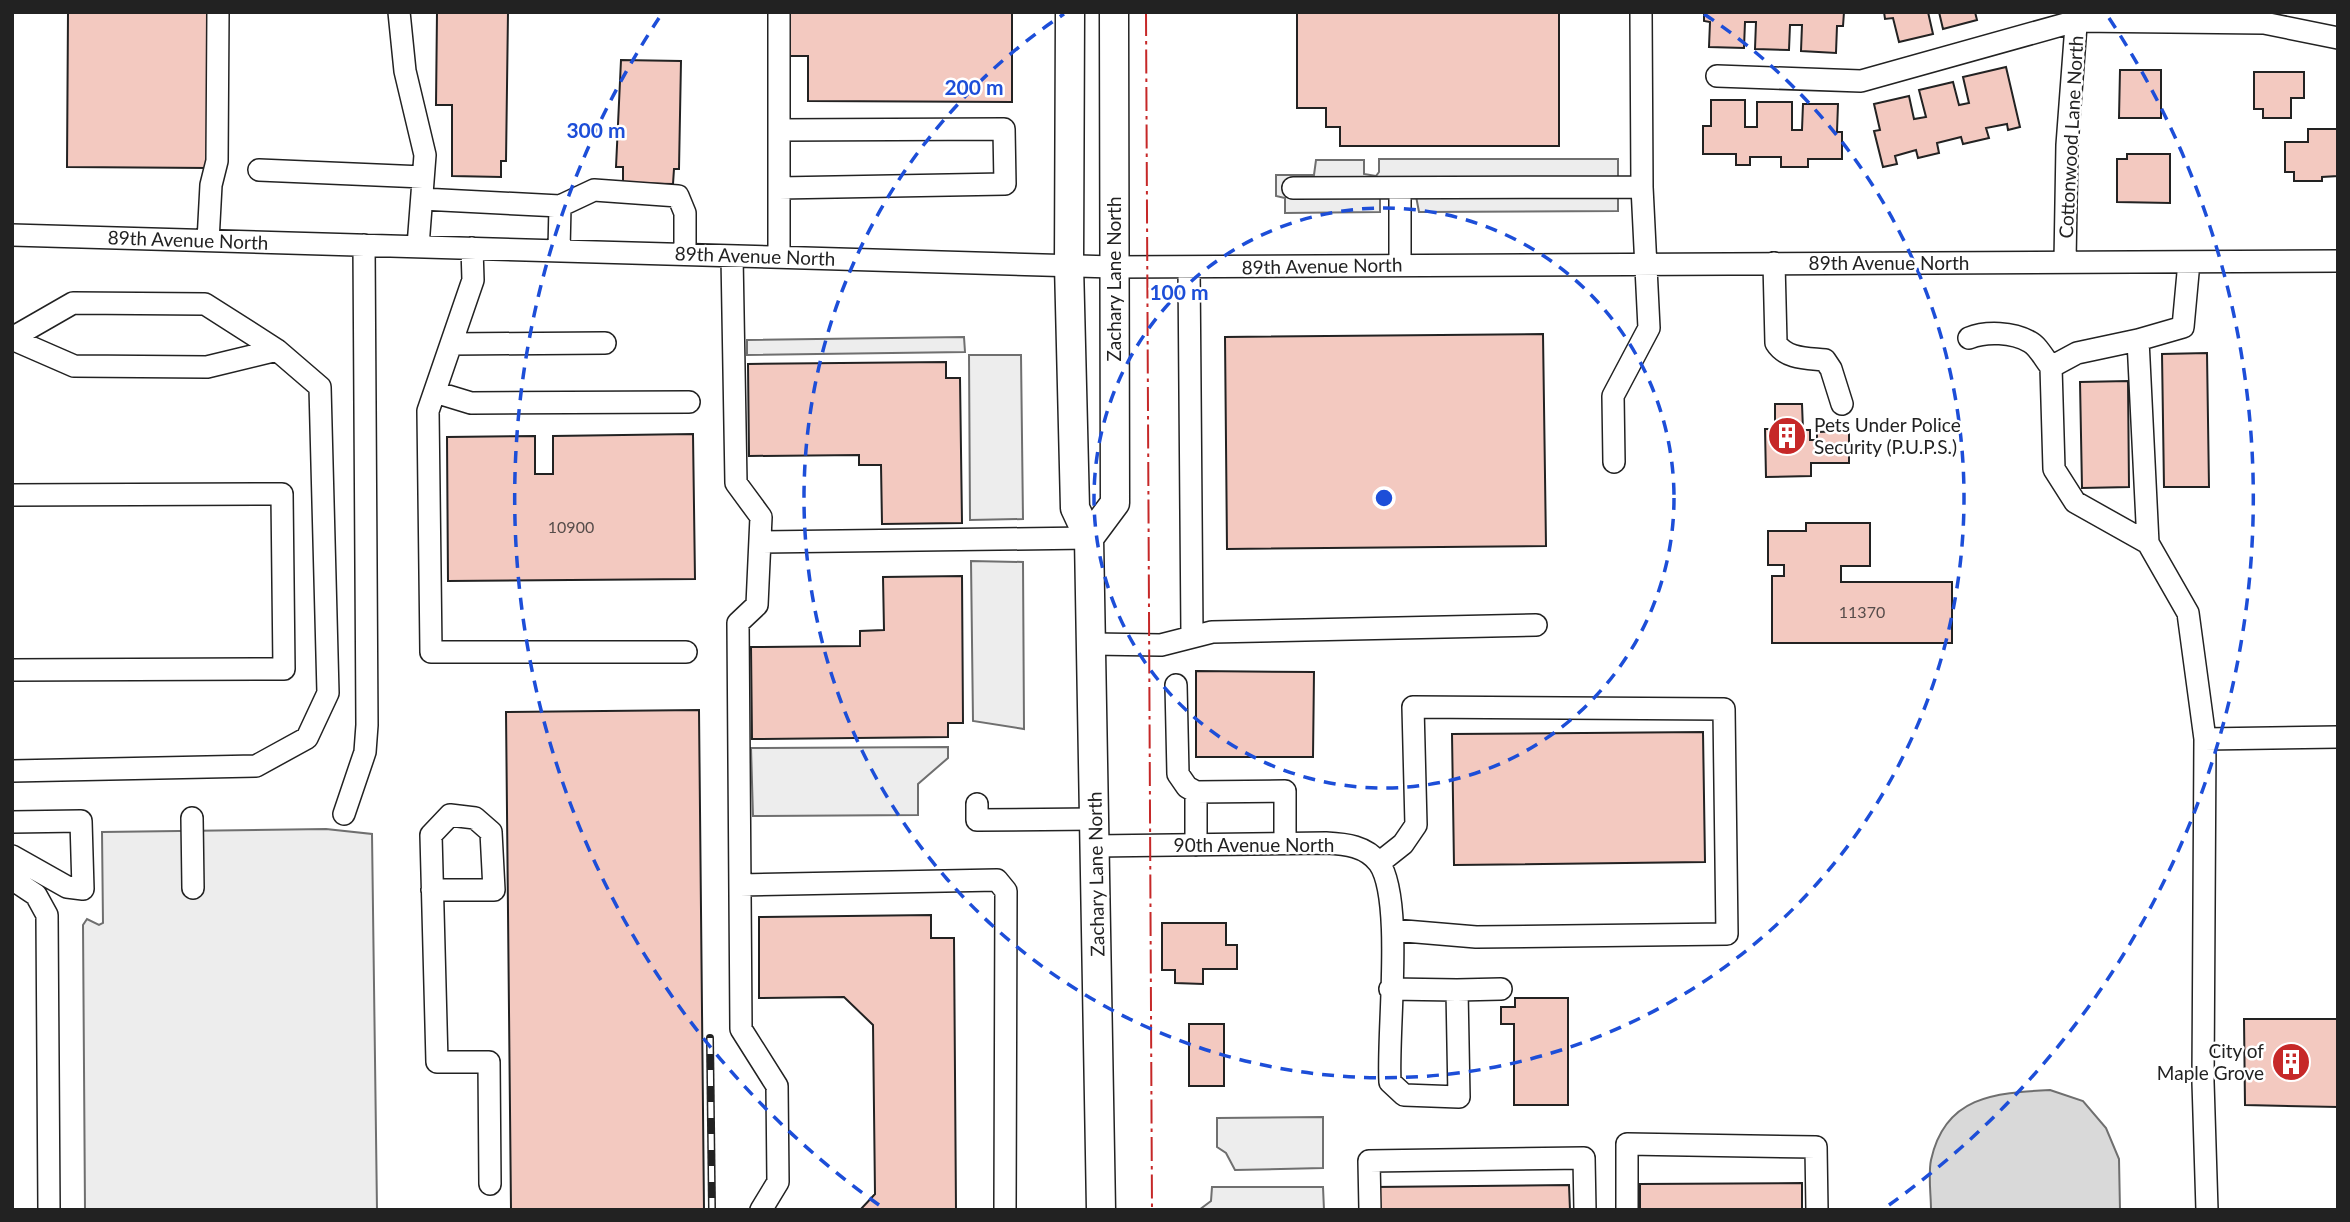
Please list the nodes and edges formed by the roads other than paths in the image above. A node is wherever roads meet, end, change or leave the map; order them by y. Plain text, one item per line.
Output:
1 (218, 12) edge
2 (399, 12) edge
3 (779, 12) edge
4 (1070, 12) edge
5 (1114, 12) edge
6 (1641, 12) edge
7 (2076, 17) edge
8 (2338, 38) edge
9 (1717, 76) dead end
10 (779, 130) junction
11 (259, 170) dead end
12 (1642, 187) junction
13 (422, 188) junction
14 (779, 188) junction
15 (1293, 188) dead end
16 (1400, 188) junction
17 (560, 206) junction
18 (12, 235) edge
19 (208, 241) junction
20 (364, 245) junction
21 (418, 246) junction
22 (472, 248) junction
23 (559, 250) junction
24 (685, 254) junction
25 (733, 256) junction
26 (779, 257) junction
27 (2338, 261) edge
28 (2065, 262) junction
29 (2189, 262) junction
30 (1644, 263) junction
31 (1774, 263) junction
32 (1399, 264) junction
33 (1069, 265) junction
34 (1113, 267) junction
35 (1189, 267) junction
36 (1969, 338) dead end
37 (12, 339) edge
38 (2138, 340) junction
39 (605, 343) dead end
40 (451, 344) junction
41 (277, 350) junction
42 (2051, 368) junction
43 (435, 392) junction
44 (689, 402) dead end
45 (1842, 404) dead end
46 (1614, 462) dead end
47 (12, 495) edge
48 (1089, 538) junction
49 (760, 542) junction
50 (2148, 543) junction
51 (1536, 625) dead end
52 (1192, 635) junction
53 (1093, 644) junction
54 (685, 652) dead end
55 (12, 670) edge
56 (1177, 685) dead end
57 (2338, 737) edge
58 (2205, 739) junction
59 (12, 771) edge
60 (1196, 792) junction
61 (977, 804) dead end
62 (344, 814) dead end
63 (192, 818) dead end
64 (12, 822) edge
65 (1095, 833) junction
66 (1285, 844) junction
67 (1196, 845) junction
68 (12, 856) edge
69 (1378, 863) junction
70 (12, 879) edge
71 (740, 885) junction
72 (193, 888) dead end
73 (432, 890) dead end
74 (1393, 930) junction
75 (1390, 989) junction
76 (1501, 989) dead end
77 (1457, 990) junction
78 (490, 1184) dead end
79 (49, 1210) edge
80 (761, 1210) edge
81 (1005, 1210) edge
82 (1101, 1210) edge
83 (1370, 1210) edge
84 (1585, 1210) edge
85 (1627, 1210) edge
86 (1817, 1210) edge
87 (2207, 1210) edge

1 - 19 street
2 - 13 street
3 - 10 street
4 - 33 main road, Zachary Lane North
5 - 34 main road, Zachary Lane North
6 - 12 street
7 - 8 street
7 - 9 street
7 - 28 street, Cottonwood Lane North
10 - 14 street
10 - 14 street
11 - 13 street
12 - 16 street
12 - 30 street
13 - 17 street
13 - 21 street
14 - 26 street
15 - 16 street
16 - 32 street
17 - 23 street
17 - 24 street
18 - 19 street, 89th Avenue North
19 - 20 street, 89th Avenue North
20 - 21 street, 89th Avenue North
20 - 62 street
21 - 22 street, 89th Avenue North
22 - 23 street, 89th Avenue North
22 - 40 street
23 - 24 street, 89th Avenue North
24 - 25 street, 89th Avenue North
25 - 26 street, 89th Avenue North
25 - 49 street
26 - 33 street, 89th Avenue North
27 - 29 street, 89th Avenue North
28 - 29 street, 89th Avenue North
28 - 31 street, 89th Avenue North
29 - 38 street
30 - 31 street, 89th Avenue North
30 - 32 street, 89th Avenue North
30 - 46 street
31 - 45 street
32 - 35 street, 89th Avenue North
33 - 34 street, 89th Avenue North
33 - 48 main road, Zachary Lane North
34 - 35 street, 89th Avenue North
34 - 48 main road, Zachary Lane North
35 - 52 street
36 - 42 street
37 - 41 street
37 - 41 street
38 - 42 street
38 - 50 street
39 - 40 street
40 - 43 street
41 - 59 street
42 - 50 street
43 - 44 street
43 - 54 street
47 - 55 street
48 - 49 street
48 - 53 main road, Zachary Lane North
49 - 71 street
50 - 58 street
51 - 52 street
52 - 53 street
53 - 65 main road, Zachary Lane North
56 - 60 street
57 - 58 street
58 - 87 street
60 - 66 street
60 - 67 street
61 - 65 street, 90th Avenue North
63 - 72 street
64 - 68 street
65 - 67 street, 90th Avenue North
65 - 82 main road, Zachary Lane North
66 - 67 street, 90th Avenue North
66 - 69 street, 90th Avenue North
69 - 74 street
69 - 74 street
70 - 79 street
71 - 80 street
71 - 81 street
73 - 78 street
74 - 75 street
75 - 77 street
75 - 77 street
76 - 77 street
83 - 84 street
85 - 86 street

